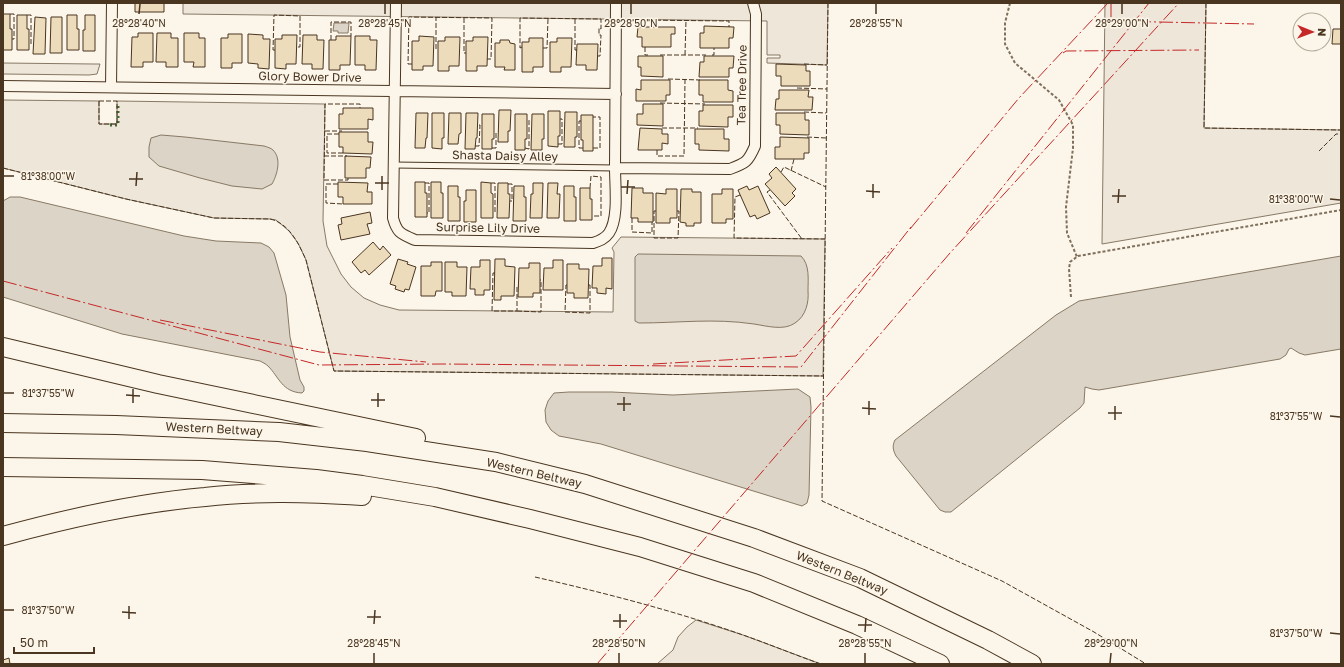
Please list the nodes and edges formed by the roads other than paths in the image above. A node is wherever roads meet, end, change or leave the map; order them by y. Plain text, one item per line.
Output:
1 (112, 3) edge
2 (396, 3) edge
3 (616, 3) edge
4 (753, 3) edge
5 (3, 86) edge
6 (111, 88) junction
7 (396, 91) junction
8 (616, 94) junction
9 (394, 165) junction
10 (615, 168) junction
11 (3, 347) edge
12 (3, 424) edge
13 (496, 462) junction
14 (3, 467) edge
15 (435, 498) junction
16 (3, 536) edge
17 (940, 664) edge
18 (1032, 664) edge

1 - 6 street
2 - 7 street, Surprise Lily Drive
3 - 8 street, Surprise Lily Drive
4 - 10 street, Tea Tree Drive
5 - 6 street, Glory Bower Drive
6 - 7 street, Glory Bower Drive
7 - 8 street, Glory Bower Drive
7 - 9 street, Surprise Lily Drive
8 - 10 street, Surprise Lily Drive
9 - 10 lane, Shasta Daisy Alley
9 - 10 street, Surprise Lily Drive
11 - 13 highway
12 - 13 highway, Western Beltway
13 - 18 highway, Western Beltway
14 - 15 highway
15 - 16 highway
15 - 17 highway

